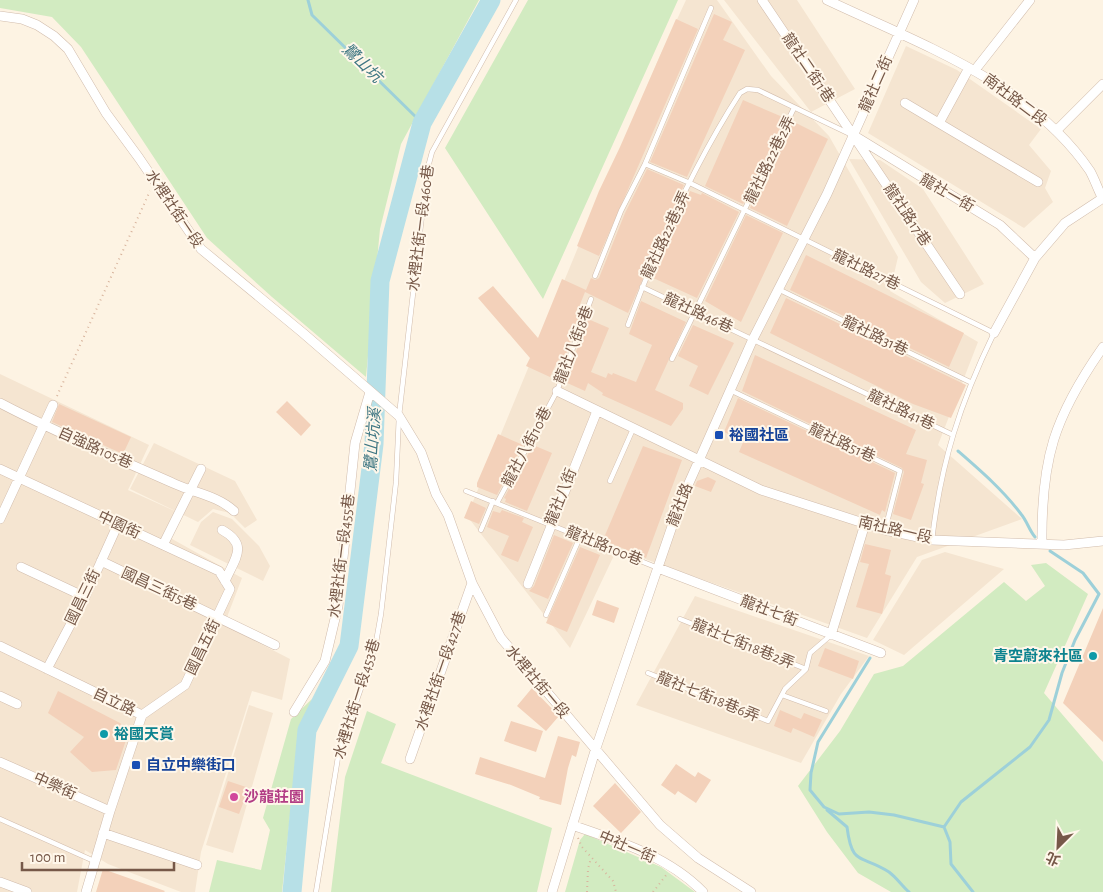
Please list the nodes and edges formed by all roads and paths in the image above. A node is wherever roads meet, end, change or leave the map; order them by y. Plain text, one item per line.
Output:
1 (516, 0) edge
2 (762, 0) edge
3 (827, 0) edge
4 (914, 0) edge
5 (1030, 0) edge
6 (711, 8) dead end
7 (0, 16) edge
8 (899, 33) junction
9 (972, 69) junction
10 (1103, 84) edge
11 (747, 89) joint
12 (905, 103) dead end
13 (794, 108) junction
14 (939, 123) junction
15 (1056, 131) junction
16 (853, 135) junction
17 (645, 164) junction
18 (154, 181) junction
19 (1038, 182) dead end
20 (690, 183) junction
21 (1103, 198) edge
22 (745, 211) junction
23 (804, 239) junction
24 (1035, 258) junction
25 (595, 276) dead end
26 (642, 287) junction
27 (780, 290) junction
28 (960, 294) dead end
29 (591, 299) dead end
30 (696, 314) junction
31 (628, 325) dead end
32 (994, 333) junction
33 (753, 339) junction
34 (1103, 347) edge
35 (672, 359) dead end
36 (970, 382) junction
37 (729, 390) junction
38 (557, 391) junction
39 (370, 392) junction
40 (0, 403) edge
41 (53, 405) joint
42 (596, 411) junction
43 (399, 416) junction
44 (44, 426) junction
45 (633, 429) junction
46 (951, 434) junction
47 (698, 460) junction
48 (0, 469) edge
49 (201, 469) dead end
50 (19, 477) junction
51 (610, 481) dead end
52 (190, 491) junction
53 (466, 491) dead end
54 (495, 502) junction
55 (234, 511) dead end
56 (0, 519) edge
57 (118, 524) junction
58 (865, 524) junction
59 (550, 525) junction
60 (222, 530) dead end
61 (481, 530) dead end
62 (884, 530) junction
63 (580, 537) junction
64 (932, 540) junction
65 (1103, 541) edge
66 (1042, 544) junction
67 (163, 545) junction
68 (101, 561) junction
69 (22, 567) dead end
70 (658, 568) junction
71 (225, 581) junction
72 (472, 583) junction
73 (528, 584) dead end
74 (230, 589) joint
75 (85, 597) junction
76 (546, 615) dead end
77 (218, 616) junction
78 (680, 618) dead end
79 (831, 635) junction
80 (276, 645) dead end
81 (0, 646) edge
82 (881, 653) dead end
83 (47, 669) junction
84 (806, 669) junction
85 (648, 673) dead end
86 (782, 695) junction
87 (0, 696) edge
88 (17, 704) dead end
89 (826, 711) dead end
90 (294, 712) dead end
91 (142, 715) junction
92 (595, 750) junction
93 (410, 759) dead end
94 (0, 762) edge
95 (110, 811) junction
96 (0, 818) edge
97 (572, 825) junction
98 (103, 833) junction
99 (577, 837) dead end
100 (592, 857) junction
101 (94, 861) junction
102 (197, 865) dead end
103 (670, 870) dead end
104 (0, 882) edge
105 (27, 892) edge
106 (86, 892) edge
107 (316, 892) edge
108 (552, 892) edge
109 (587, 892) edge
110 (616, 892) edge
111 (653, 892) edge
112 (703, 892) edge
113 (751, 892) edge

1 - 43 lane, 水裡社街一段460巷
2 - 16 street, 龍社二街1巷
3 - 8 street
4 - 8 street, 龍社二街
5 - 9 street
6 - 17 lane
7 - 18 street, 水裡社街一段
8 - 9 street, 南社路二段
8 - 16 street, 龍社二街
9 - 14 street
9 - 15 street, 南社路二段
10 - 15 street
11 - 13 lane, 龍社路22巷2弄
11 - 20 lane, 龍社路22巷3弄
12 - 14 street
13 - 16 lane, 龍社路22巷2弄
13 - 22 lane, 龍社路22巷2弄
14 - 19 street
15 - 21 street, 南社路二段
16 - 23 street, 龍社路
16 - 24 street, 龍社一街
16 - 28 street, 龍社路17巷
17 - 20 lane, 龍社路27巷
17 - 25 lane
18 - 39 street, 水裡社街一段
18 - 41 path
20 - 22 lane, 龍社路27巷
20 - 26 lane, 龍社路22巷3弄
21 - 24 street
22 - 23 lane, 龍社路27巷
22 - 30 lane, 龍社路22巷2弄
23 - 27 street, 龍社路
23 - 32 lane, 龍社路27巷
24 - 32 street
26 - 30 lane, 龍社路46巷
26 - 31 lane, 龍社路22巷3弄
27 - 33 street, 龍社路
27 - 36 lane, 龍社路31巷
29 - 38 lane, 龍社八街8巷
30 - 33 lane, 龍社路46巷
30 - 35 lane, 龍社路22巷2弄
32 - 36 lane
33 - 37 street, 龍社路
33 - 46 lane, 龍社路41巷
34 - 66 street
36 - 46 lane
37 - 47 street, 龍社路
37 - 62 lane, 龍社路51巷
38 - 42 street
38 - 54 lane, 龍社八街10巷
39 - 43 street, 水裡社街一段
39 - 90 street, 水裡社街一段455巷
40 - 44 street, 自強路105巷
41 - 44 street
42 - 45 street
42 - 59 street, 龍社八街
43 - 72 street, 水裡社街一段
43 - 107 lane, 水裡社街一段453巷
44 - 50 street
44 - 52 street, 自強路105巷
45 - 47 street
45 - 51 lane
46 - 64 lane, 龍社路41巷
47 - 58 street, 南社路一段
47 - 70 street, 龍社路
48 - 50 street, 中園街
49 - 52 street
50 - 56 street
50 - 57 street, 中園街
52 - 55 street, 自強路105巷
52 - 67 street
53 - 54 lane, 龍社路100巷
54 - 59 lane, 龍社路100巷
54 - 61 lane, 龍社八街10巷
57 - 67 street, 中園街
57 - 68 street, 國昌三街
58 - 62 street, 南社路一段
58 - 79 street
59 - 63 lane, 龍社路100巷
59 - 73 street, 龍社八街
60 - 71 street
62 - 64 street, 南社路一段
63 - 70 lane, 龍社路100巷
63 - 76 lane
64 - 66 street, 南社路一段
65 - 66 street, 南社路一段
67 - 71 street, 中園街
68 - 75 street, 國昌三街
68 - 77 street, 國昌三街5巷
69 - 75 street
70 - 79 street, 龍社七街
70 - 92 street, 龍社路
71 - 74 street, 中園街
72 - 92 street, 水裡社街一段
72 - 93 street, 水裡社街一段427巷
74 - 77 street, 國昌五街
75 - 83 street, 國昌三街
77 - 80 street, 國昌三街5巷
77 - 91 street, 國昌五街
78 - 84 lane, 龍社七街18巷2弄
79 - 82 street, 龍社七街
79 - 84 lane
81 - 83 street, 自立路
83 - 91 street, 自立路
84 - 86 lane
85 - 86 lane, 龍社七街18巷6弄
86 - 89 lane
87 - 88 street
91 - 95 street, 自立路
92 - 97 street, 龍社路
92 - 113 street, 水裡社街一段
94 - 95 street, 中樂街
95 - 98 street, 自立路
96 - 101 lane
97 - 108 street, 龍社路
97 - 112 street, 中社一街
98 - 101 street, 自立路
98 - 102 street
99 - 100 path
100 - 109 path
100 - 110 path
101 - 106 street, 自立路
103 - 111 path
104 - 105 street

